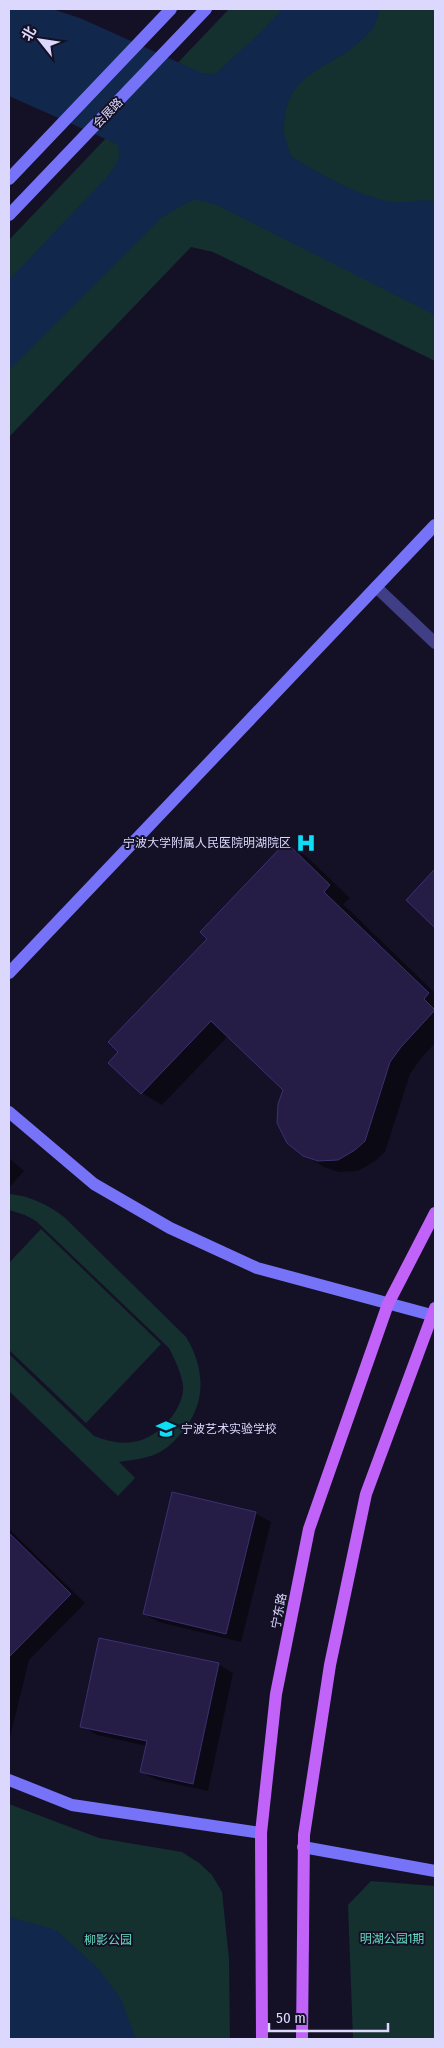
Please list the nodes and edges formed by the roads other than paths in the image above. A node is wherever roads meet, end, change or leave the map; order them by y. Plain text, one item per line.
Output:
1 (171, 9) edge
2 (206, 9) edge
3 (9, 179) edge
4 (9, 215) edge
5 (435, 525) edge
6 (376, 587) junction
7 (435, 643) edge
8 (9, 973) edge
9 (9, 1112) edge
10 (435, 1213) edge
11 (388, 1304) junction
12 (434, 1313) edge
13 (9, 1780) edge
14 (261, 1833) junction
15 (303, 1847) junction
16 (435, 1871) edge
17 (262, 2039) edge
18 (302, 2039) edge

1 - 3 street, 会展路
2 - 4 street, 会展路
5 - 6 street
6 - 7 street
6 - 8 street
9 - 11 street
10 - 11 main road, 宁东路
11 - 12 street
11 - 14 main road, 宁东路
12 - 15 main road
13 - 14 street
14 - 17 main road, 宁东路
15 - 16 street
15 - 18 main road

